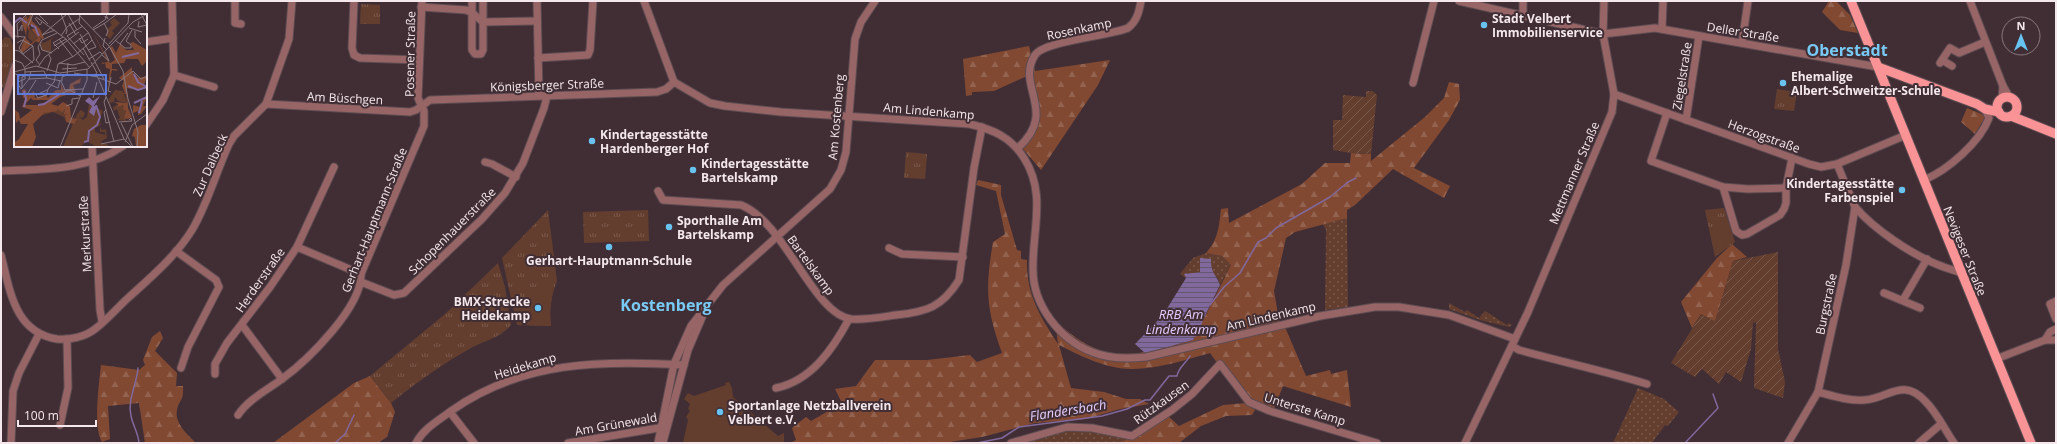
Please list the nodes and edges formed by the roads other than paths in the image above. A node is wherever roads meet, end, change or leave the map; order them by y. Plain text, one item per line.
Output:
1 (105, 1) edge
2 (172, 1) edge
3 (235, 1) edge
4 (292, 1) edge
5 (354, 1) edge
6 (472, 1) edge
7 (483, 1) edge
8 (537, 1) edge
9 (593, 1) edge
10 (644, 1) edge
11 (875, 1) edge
12 (1141, 1) edge
13 (1434, 1) edge
14 (1459, 1) edge
15 (1523, 1) edge
16 (1604, 1) edge
17 (1663, 1) edge
18 (1748, 1) edge
19 (1844, 1) edge
20 (1851, 1) edge
21 (1970, 1) edge
22 (422, 4) edge
23 (471, 12) junction
24 (1855, 12) junction
25 (105, 14) edge
26 (1523, 16) junction
27 (1, 17) edge
28 (536, 21) junction
29 (483, 22) junction
30 (240, 24) dead end
31 (1662, 29) junction
32 (1603, 34) junction
33 (14, 35) edge
34 (1699, 36) junction
35 (173, 38) junction
36 (147, 42) edge
37 (1985, 42) junction
38 (1742, 43) junction
39 (538, 58) junction
40 (419, 60) junction
41 (1952, 66) dead end
42 (1878, 67) junction
43 (14, 69) edge
44 (174, 75) junction
45 (1901, 76) junction
46 (674, 82) junction
47 (1413, 83) dead end
48 (214, 87) dead end
49 (1887, 90) junction
50 (1614, 94) junction
51 (543, 96) junction
52 (2002, 103) junction
53 (266, 104) junction
54 (1981, 106) junction
55 (421, 107) junction
56 (1, 112) edge
57 (1667, 113) junction
58 (2014, 114) junction
59 (848, 116) junction
60 (1686, 120) junction
61 (147, 124) edge
62 (982, 126) junction
63 (2056, 134) edge
64 (1906, 135) junction
65 (92, 147) edge
66 (121, 147) edge
67 (1018, 148) junction
68 (1792, 158) junction
69 (93, 161) junction
70 (484, 162) dead end
71 (1837, 164) junction
72 (334, 168) dead end
73 (1, 171) edge
74 (516, 177) junction
75 (1924, 180) junction
76 (1723, 187) junction
77 (1786, 188) junction
78 (658, 191) dead end
79 (1855, 207) junction
80 (776, 236) junction
81 (296, 247) junction
82 (888, 248) dead end
83 (176, 252) junction
84 (1, 255) edge
85 (964, 257) junction
86 (1927, 259) junction
87 (1961, 273) junction
88 (361, 274) junction
89 (361, 282) junction
90 (1884, 293) dead end
91 (1903, 300) junction
92 (2056, 301) edge
93 (708, 304) junction
94 (1920, 308) dead end
95 (849, 319) junction
96 (2056, 319) edge
97 (102, 322) junction
98 (242, 325) junction
99 (2056, 329) edge
100 (39, 334) junction
101 (64, 339) junction
102 (1515, 339) junction
103 (2045, 340) junction
104 (2056, 340) edge
105 (1512, 346) junction
106 (1996, 359) junction
107 (674, 364) junction
108 (684, 364) junction
109 (1220, 364) joint
110 (181, 368) dead end
111 (215, 374) dead end
112 (282, 379) junction
113 (1647, 384) dead end
114 (776, 388) dead end
115 (1818, 392) junction
116 (450, 412) junction
117 (238, 415) dead end
118 (1941, 424) junction
119 (60, 425) dead end
120 (664, 427) junction
121 (11, 443) edge
122 (416, 443) edge
123 (474, 443) edge
124 (568, 443) edge
125 (658, 443) edge
126 (663, 443) edge
127 (1011, 443) edge
128 (1377, 443) edge
129 (1465, 443) edge
130 (1788, 443) edge
131 (1919, 443) edge
132 (1954, 443) edge
133 (2031, 443) edge

1 - 25 street
2 - 35 street
3 - 30 street
4 - 53 street, Zur Dalbeck
5 - 40 street
6 - 23 street
7 - 29 street
8 - 28 street, Schopenhauerstraße
9 - 39 street
10 - 46 street
11 - 59 street, Am Kostenberg
12 - 67 street, Rosenkamp
13 - 47 street
14 - 26 street, Deller Straße
15 - 26 street
16 - 32 street, Mettmanner Straße
17 - 31 street
18 - 38 street
19 - 24 main road
20 - 24 main road, Nevigeser Straße
21 - 37 street
22 - 23 street
22 - 40 street, Posener Straße
23 - 29 street
23 - 29 street
24 - 42 main road, Nevigeser Straße
26 - 32 street, Deller Straße
27 - 33 street
28 - 29 street
28 - 39 street, Schopenhauerstraße
31 - 32 street, Deller Straße
31 - 34 street, Deller Straße
32 - 50 street, Mettmanner Straße
34 - 38 street, Deller Straße
34 - 60 street, Ziegelstraße
35 - 36 street
35 - 44 street
37 - 41 street
37 - 52 street
38 - 42 street, Deller Straße
39 - 51 street, Schopenhauerstraße
40 - 55 street, Posener Straße
42 - 45 main road
42 - 49 main road, Nevigeser Straße
43 - 56 street
44 - 48 street
44 - 61 street
45 - 49 main road
45 - 54 main road
46 - 51 street, Königsberger Straße
46 - 59 street, Am Lindenkamp
49 - 64 main road, Nevigeser Straße
50 - 57 street, Herzogstraße
50 - 102 street, Mettmanner Straße
51 - 55 street, Königsberger Straße
51 - 74 street, Schopenhauerstraße
52 - 54 main road
52 - 58 main road
52 - 58 main road
53 - 55 street, Am Büschgen
53 - 83 street, Zur Dalbeck
54 - 75 street
55 - 88 street, Gerhart-Hauptmann-Straße
57 - 60 street, Herzogstraße
57 - 76 street
58 - 63 main road
59 - 62 street, Am Lindenkamp
59 - 80 street, Am Kostenberg
60 - 68 street, Herzogstraße
62 - 67 street, Am Lindenkamp
62 - 85 street
64 - 71 street, Herzogstraße
64 - 75 main road, Nevigeser Straße
65 - 69 street, Merkurstraße
66 - 69 street
67 - 102 street, Am Lindenkamp
68 - 71 street, Herzogstraße
68 - 77 street
69 - 73 street
69 - 97 street, Merkurstraße
70 - 74 street
71 - 79 street
72 - 81 street, Herderstraße
74 - 89 street, Schopenhauerstraße
75 - 87 main road, Nevigeser Straße
76 - 77 street
76 - 77 street
78 - 80 street, Bartelskamp
79 - 86 street
79 - 115 street, Burgstraße
80 - 93 street, Am Kostenberg
80 - 95 street, Bartelskamp
81 - 88 street, Herderstraße
81 - 98 street, Herderstraße
82 - 85 street
83 - 97 street, Zur Dalbeck
83 - 110 street
84 - 100 street
85 - 95 street
86 - 87 street
86 - 91 street
87 - 106 main road, Nevigeser Straße
88 - 89 street, Gerhart-Hauptmann-Straße
89 - 112 street, Gerhart-Hauptmann-Straße
90 - 91 street
91 - 94 street
92 - 96 street
93 - 107 street, Am Kostenberg
93 - 108 street, Am Kostenberg
95 - 114 street
97 - 101 street, Zur Dalbeck
98 - 111 street, Herderstraße
98 - 112 street, Herderstraße
99 - 103 street
100 - 101 street
100 - 121 street
101 - 119 street
102 - 105 street, Mettmanner Straße
103 - 104 street
103 - 106 street
105 - 113 street
105 - 129 street, Mettmanner Straße
106 - 133 main road, Nevigeser Straße
107 - 108 street, Heidekamp
107 - 116 street, Heidekamp
107 - 120 street, Am Kostenberg
108 - 120 street, Am Kostenberg
109 - 127 street, Rützkausen
109 - 128 street, Unterste Kamp
112 - 117 street, Gerhart-Hauptmann-Straße
115 - 118 street
115 - 130 street, Burgstraße
116 - 122 street, Heidekamp
116 - 123 street
118 - 131 street
118 - 132 street
120 - 124 street, Am Grünewald
120 - 125 street, Am Kostenberg
120 - 126 street, Am Kostenberg

